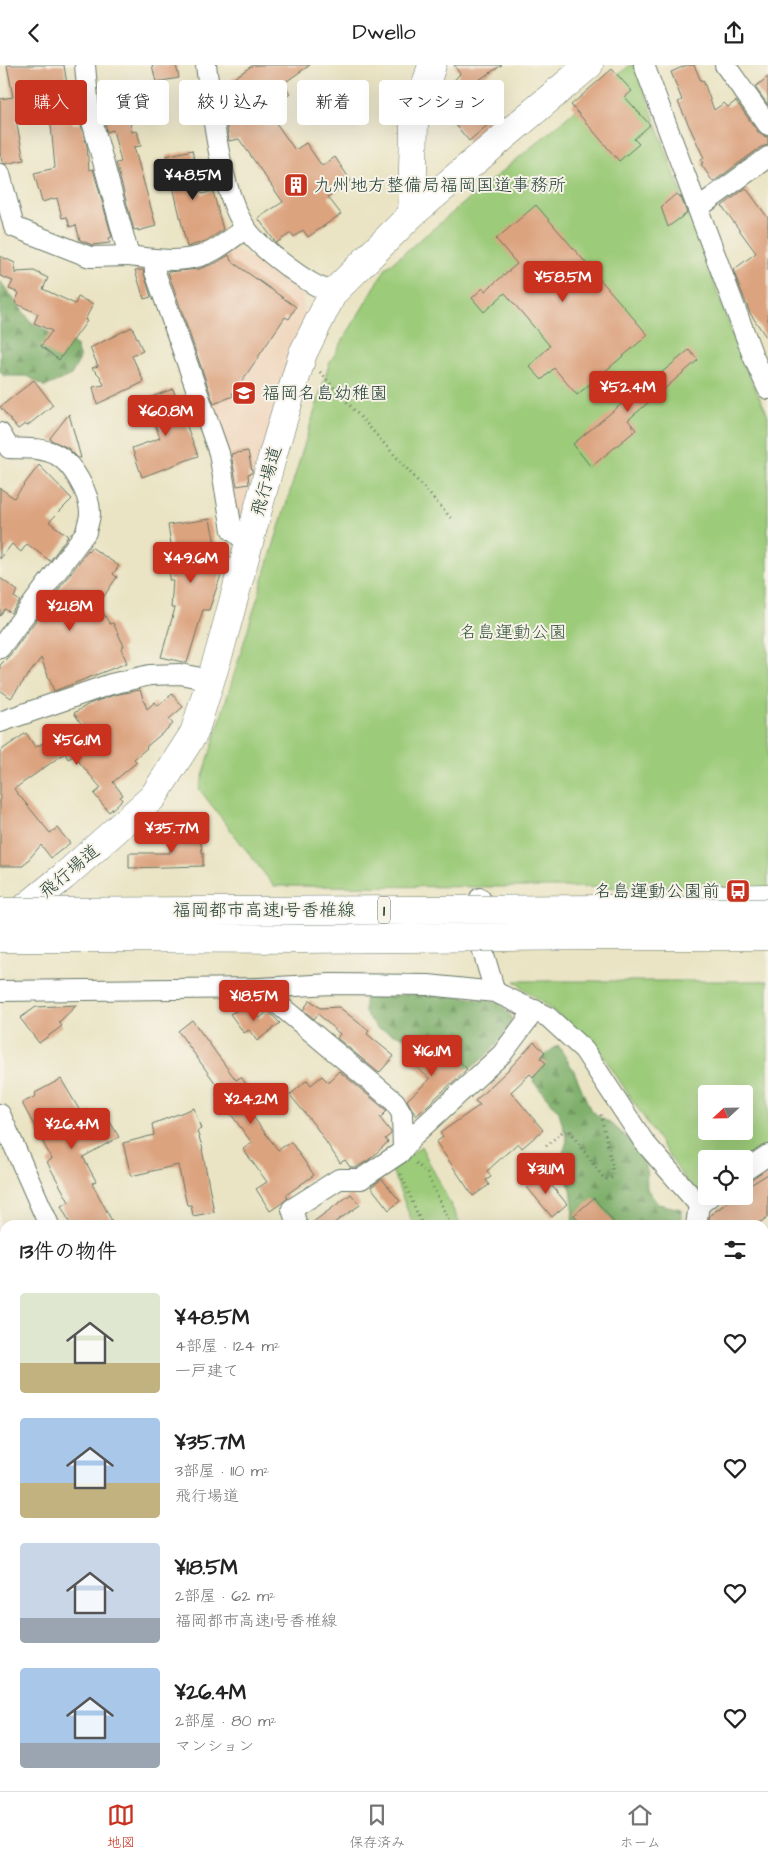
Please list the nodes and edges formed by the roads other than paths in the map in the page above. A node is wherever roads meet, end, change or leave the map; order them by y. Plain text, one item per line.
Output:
1 (85, 65) edge
2 (206, 65) edge
3 (432, 65) edge
4 (589, 65) edge
5 (644, 65) edge
6 (726, 65) edge
7 (768, 125) edge
8 (768, 157) edge
9 (0, 174) edge
10 (698, 208) junction
11 (412, 214) junction
12 (245, 229) junction
13 (129, 256) junction
14 (154, 259) junction
15 (333, 293) junction
16 (761, 352) edge
17 (768, 389) edge
18 (0, 433) edge
19 (249, 544) junction
20 (0, 648) edge
21 (211, 680) junction
22 (0, 722) edge
23 (480, 898) junction
24 (768, 898) edge
25 (9, 908) edge
26 (768, 913) edge
27 (0, 934) edge
28 (768, 936) edge
29 (0, 938) edge
30 (768, 940) edge
31 (482, 948) junction
32 (0, 949) edge
33 (260, 988) junction
34 (0, 991) edge
35 (495, 992) junction
36 (535, 1010) junction
37 (0, 1114) edge
38 (401, 1151) junction
39 (768, 1155) edge
40 (753, 1165) edge
41 (698, 1195) edge
42 (703, 1205) edge
43 (47, 1220) edge
44 (295, 1220) edge
45 (698, 1220) edge

1 - 13 street
2 - 12 street
3 - 11 main road
4 - 11 main road, 飛行場道
5 - 10 street
6 - 7 street
8 - 10 street
9 - 13 street
10 - 16 street
11 - 15 main road, 飛行場道
12 - 14 street
12 - 15 street
13 - 14 street
14 - 19 street
15 - 19 main road, 飛行場道
16 - 17 street
18 - 20 street
19 - 21 main road, 飛行場道
21 - 22 street
21 - 25 main road, 飛行場道
23 - 24 main road
23 - 25 main road
23 - 31 street
25 - 26 main road, 福岡都市高速1号香椎線 / 1, bridge
25 - 27 main road, 飛行場道
28 - 29 main road, 福岡都市高速1号香椎線 / 1, bridge
30 - 31 main road
31 - 32 main road
31 - 35 street
33 - 34 street
33 - 35 street
33 - 38 street
35 - 36 street
36 - 38 street
36 - 41 street
37 - 43 street
38 - 44 street
39 - 40 street
42 - 45 street

